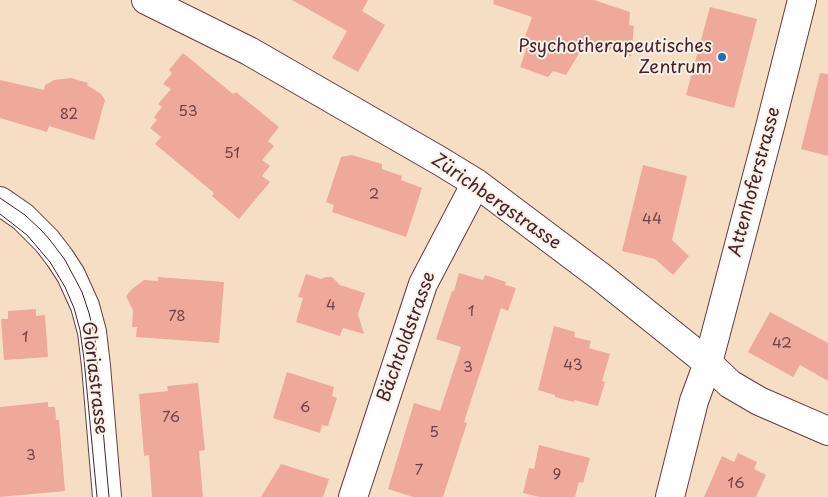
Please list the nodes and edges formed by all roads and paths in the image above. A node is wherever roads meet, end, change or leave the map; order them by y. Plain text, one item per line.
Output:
1 (146, 0) edge
2 (802, 0) edge
3 (476, 183) junction
4 (3, 211) edge
5 (708, 363) junction
6 (828, 432) edge
7 (107, 497) edge
8 (353, 497) edge
9 (670, 497) edge

1 - 3 street, Zürichbergstrasse
2 - 5 street, Attenhoferstrasse
3 - 5 street, Zürichbergstrasse
3 - 8 street, Bächtoldstrasse
4 - 7 street, Gloriastrasse
5 - 6 street, Zürichbergstrasse
5 - 9 street, Attenhoferstrasse

